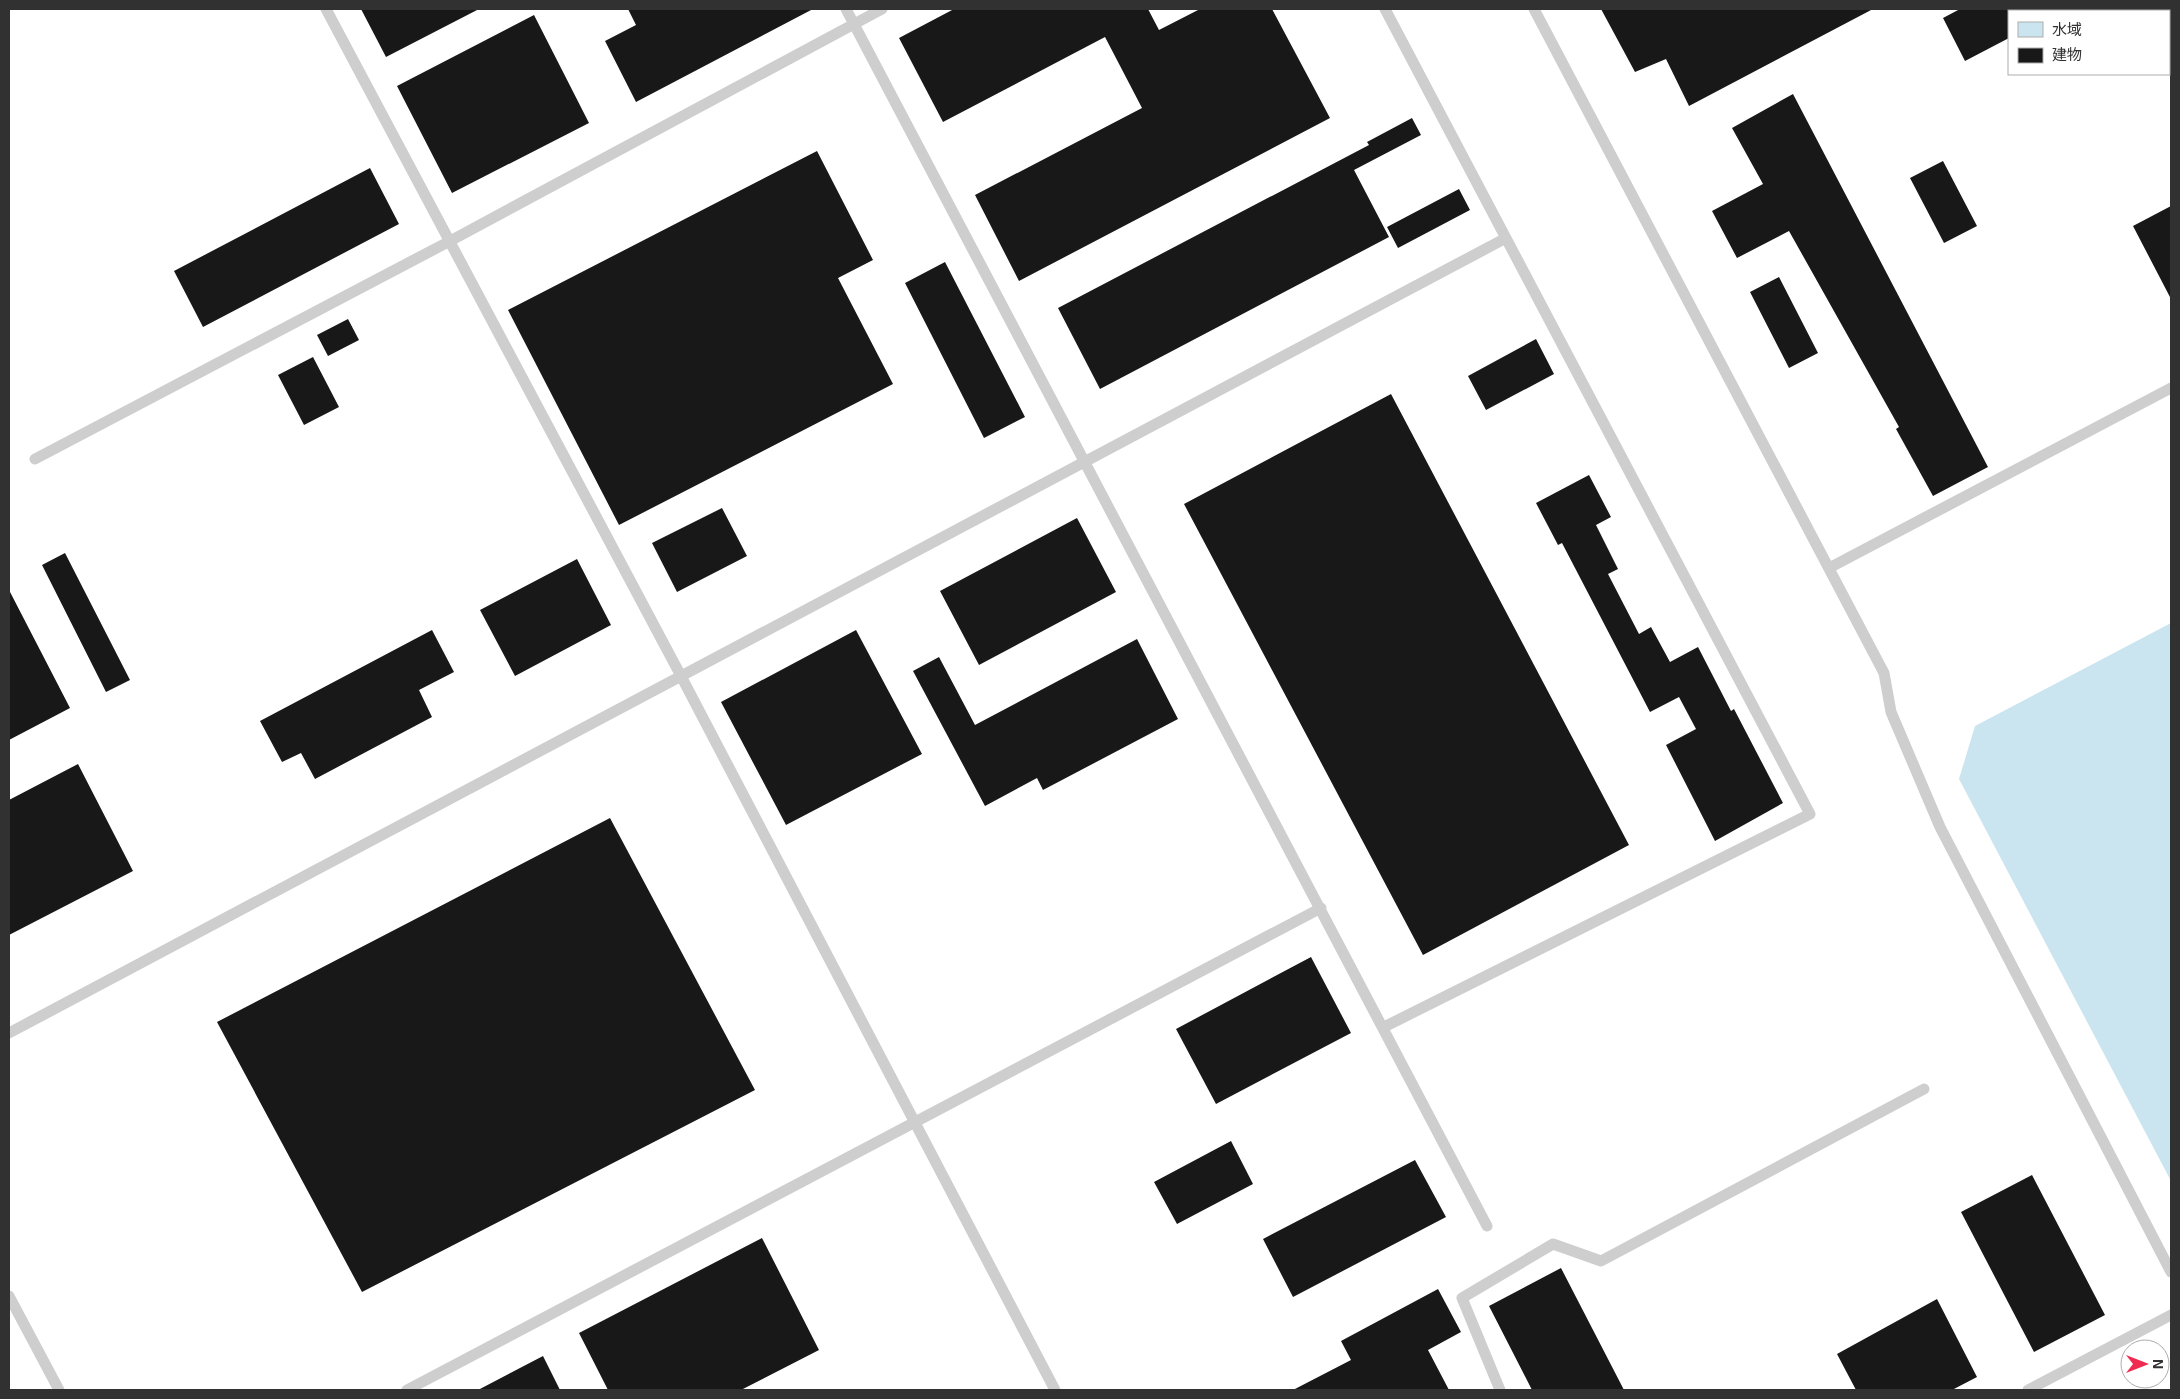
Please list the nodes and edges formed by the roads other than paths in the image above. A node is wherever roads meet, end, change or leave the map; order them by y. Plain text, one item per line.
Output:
1 (326, 9) edge
2 (846, 9) edge
3 (882, 9) edge
4 (1385, 9) edge
5 (1534, 9) edge
6 (854, 23) junction
7 (1506, 238) junction
8 (450, 241) junction
9 (2171, 388) edge
10 (35, 459) dead end
11 (1085, 461) junction
12 (1829, 568) junction
13 (681, 676) junction
14 (1321, 908) junction
15 (1384, 1027) junction
16 (9, 1033) edge
17 (1924, 1089) dead end
18 (915, 1122) junction
19 (1487, 1226) dead end
20 (2171, 1272) edge
21 (9, 1296) edge
22 (2171, 1315) edge
23 (59, 1390) edge
24 (407, 1390) edge
25 (1055, 1390) edge
26 (1500, 1390) edge
27 (2028, 1390) edge

1 - 8 lane
2 - 6 lane
3 - 6 lane
4 - 7 lane
5 - 12 lane
6 - 8 lane
6 - 11 lane
7 - 11 lane
7 - 15 lane
8 - 10 lane
8 - 13 lane
9 - 12 lane
11 - 13 lane
11 - 14 lane
12 - 20 lane
13 - 16 lane
13 - 18 lane
14 - 15 lane
14 - 18 lane
15 - 19 lane
17 - 26 lane
18 - 24 lane
18 - 25 lane
21 - 23 lane
22 - 27 lane

